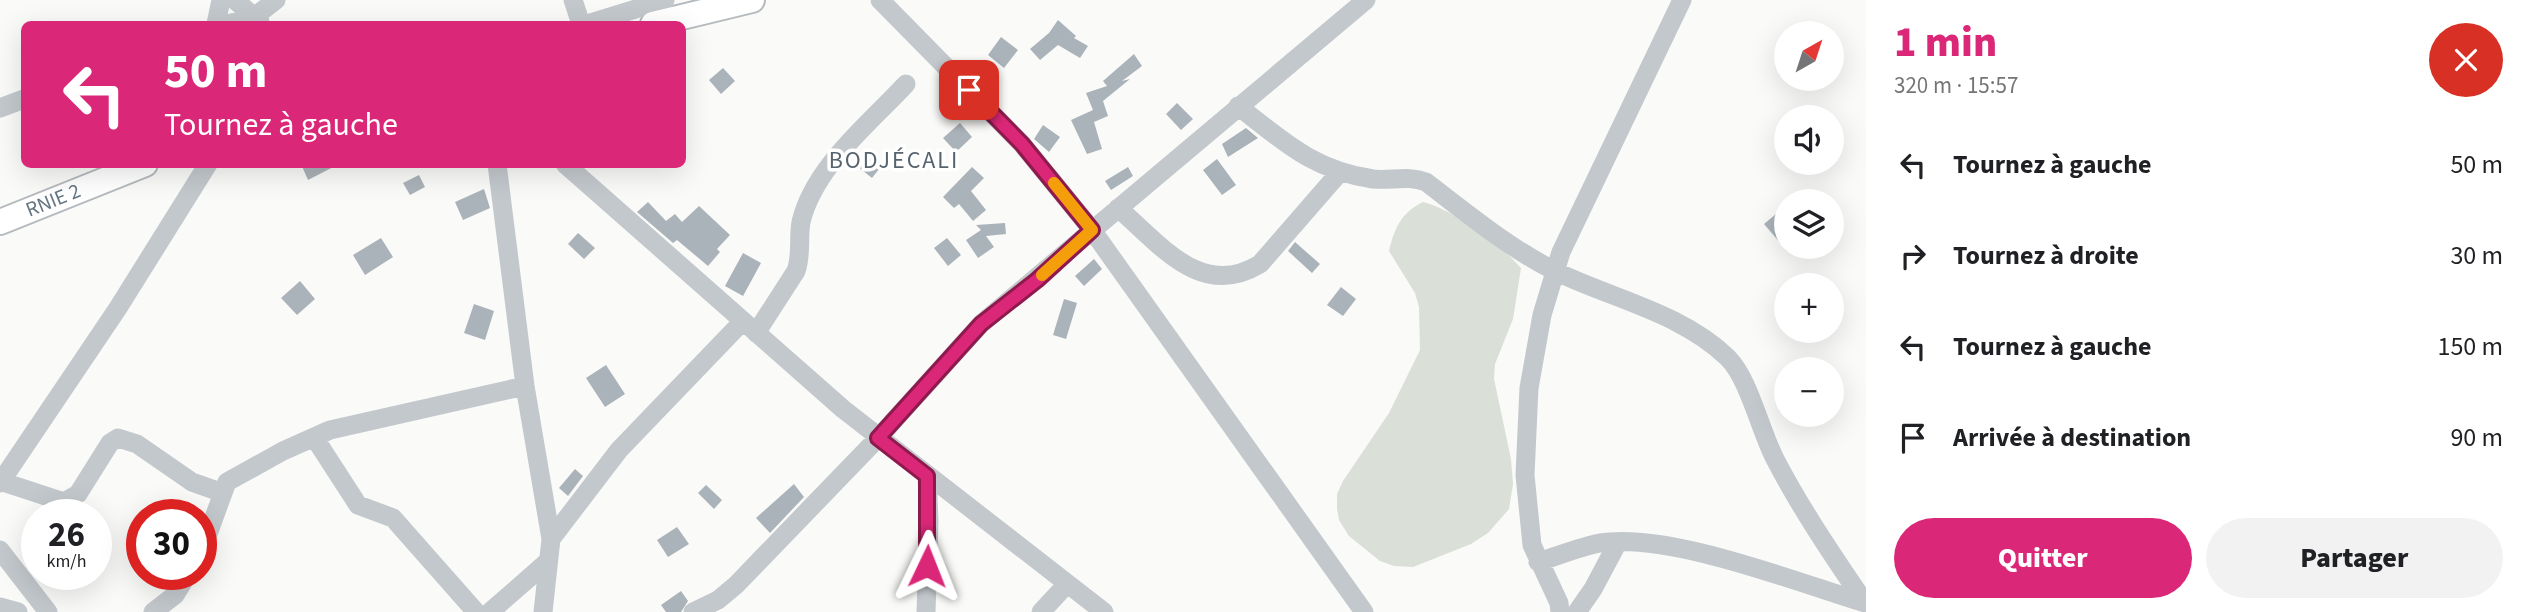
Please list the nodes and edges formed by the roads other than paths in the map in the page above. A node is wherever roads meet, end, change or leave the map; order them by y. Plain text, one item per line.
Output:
1 (221, 0) edge
2 (235, 0) edge
3 (276, 0) edge
4 (573, 0) edge
5 (665, 0) edge
6 (752, 0) edge
7 (880, 0) edge
8 (1366, 0) edge
9 (1682, 0) edge
10 (217, 21) edge
11 (259, 21) edge
12 (580, 21) edge
13 (597, 21) edge
14 (665, 21) edge
15 (906, 84) dead end
16 (21, 100) edge
17 (1238, 106) junction
18 (0, 108) edge
19 (132, 168) edge
20 (206, 168) edge
21 (498, 168) edge
22 (570, 168) edge
23 (1340, 172) junction
24 (1118, 208) junction
25 (0, 222) edge
26 (1092, 230) junction
27 (1555, 271) junction
28 (749, 327) junction
29 (525, 386) junction
30 (314, 437) junction
31 (878, 438) junction
32 (927, 476) junction
33 (0, 481) edge
34 (223, 493) junction
35 (217, 509) edge
36 (551, 539) junction
37 (1618, 542) junction
38 (0, 550) edge
39 (1538, 562) junction
40 (546, 563) junction
41 (1067, 584) junction
42 (179, 590) edge
43 (0, 607) edge
44 (18, 612) edge
45 (48, 612) edge
46 (153, 612) edge
47 (476, 612) edge
48 (490, 612) edge
49 (542, 612) edge
50 (693, 612) edge
51 (926, 612) edge
52 (1041, 612) edge
53 (1104, 612) edge
54 (1364, 612) edge
55 (1560, 612) edge
56 (1577, 612) edge

1 - 10 street
2 - 11 street
3 - 11 street
4 - 12 street
5 - 13 street
6 - 14 main road
7 - 26 street
8 - 17 street
9 - 27 street
15 - 28 street
16 - 18 street
17 - 23 street
17 - 24 street
19 - 25 main road, RNIE 2 / RNIE 2
20 - 33 street
21 - 29 street
22 - 28 street
23 - 24 street
23 - 27 street
24 - 26 street
26 - 31 street
26 - 54 street
27 - 37 street
27 - 39 street
28 - 31 street
28 - 36 street
29 - 30 street
29 - 36 street
30 - 34 street
30 - 47 street
31 - 32 street
31 - 50 street
32 - 41 street
32 - 51 street
33 - 34 street
34 - 35 street
36 - 40 street
37 - 39 street
37 - 56 street
38 - 45 street
39 - 55 street
40 - 48 street
40 - 49 street
41 - 52 street
41 - 53 street
42 - 46 street
43 - 44 street

